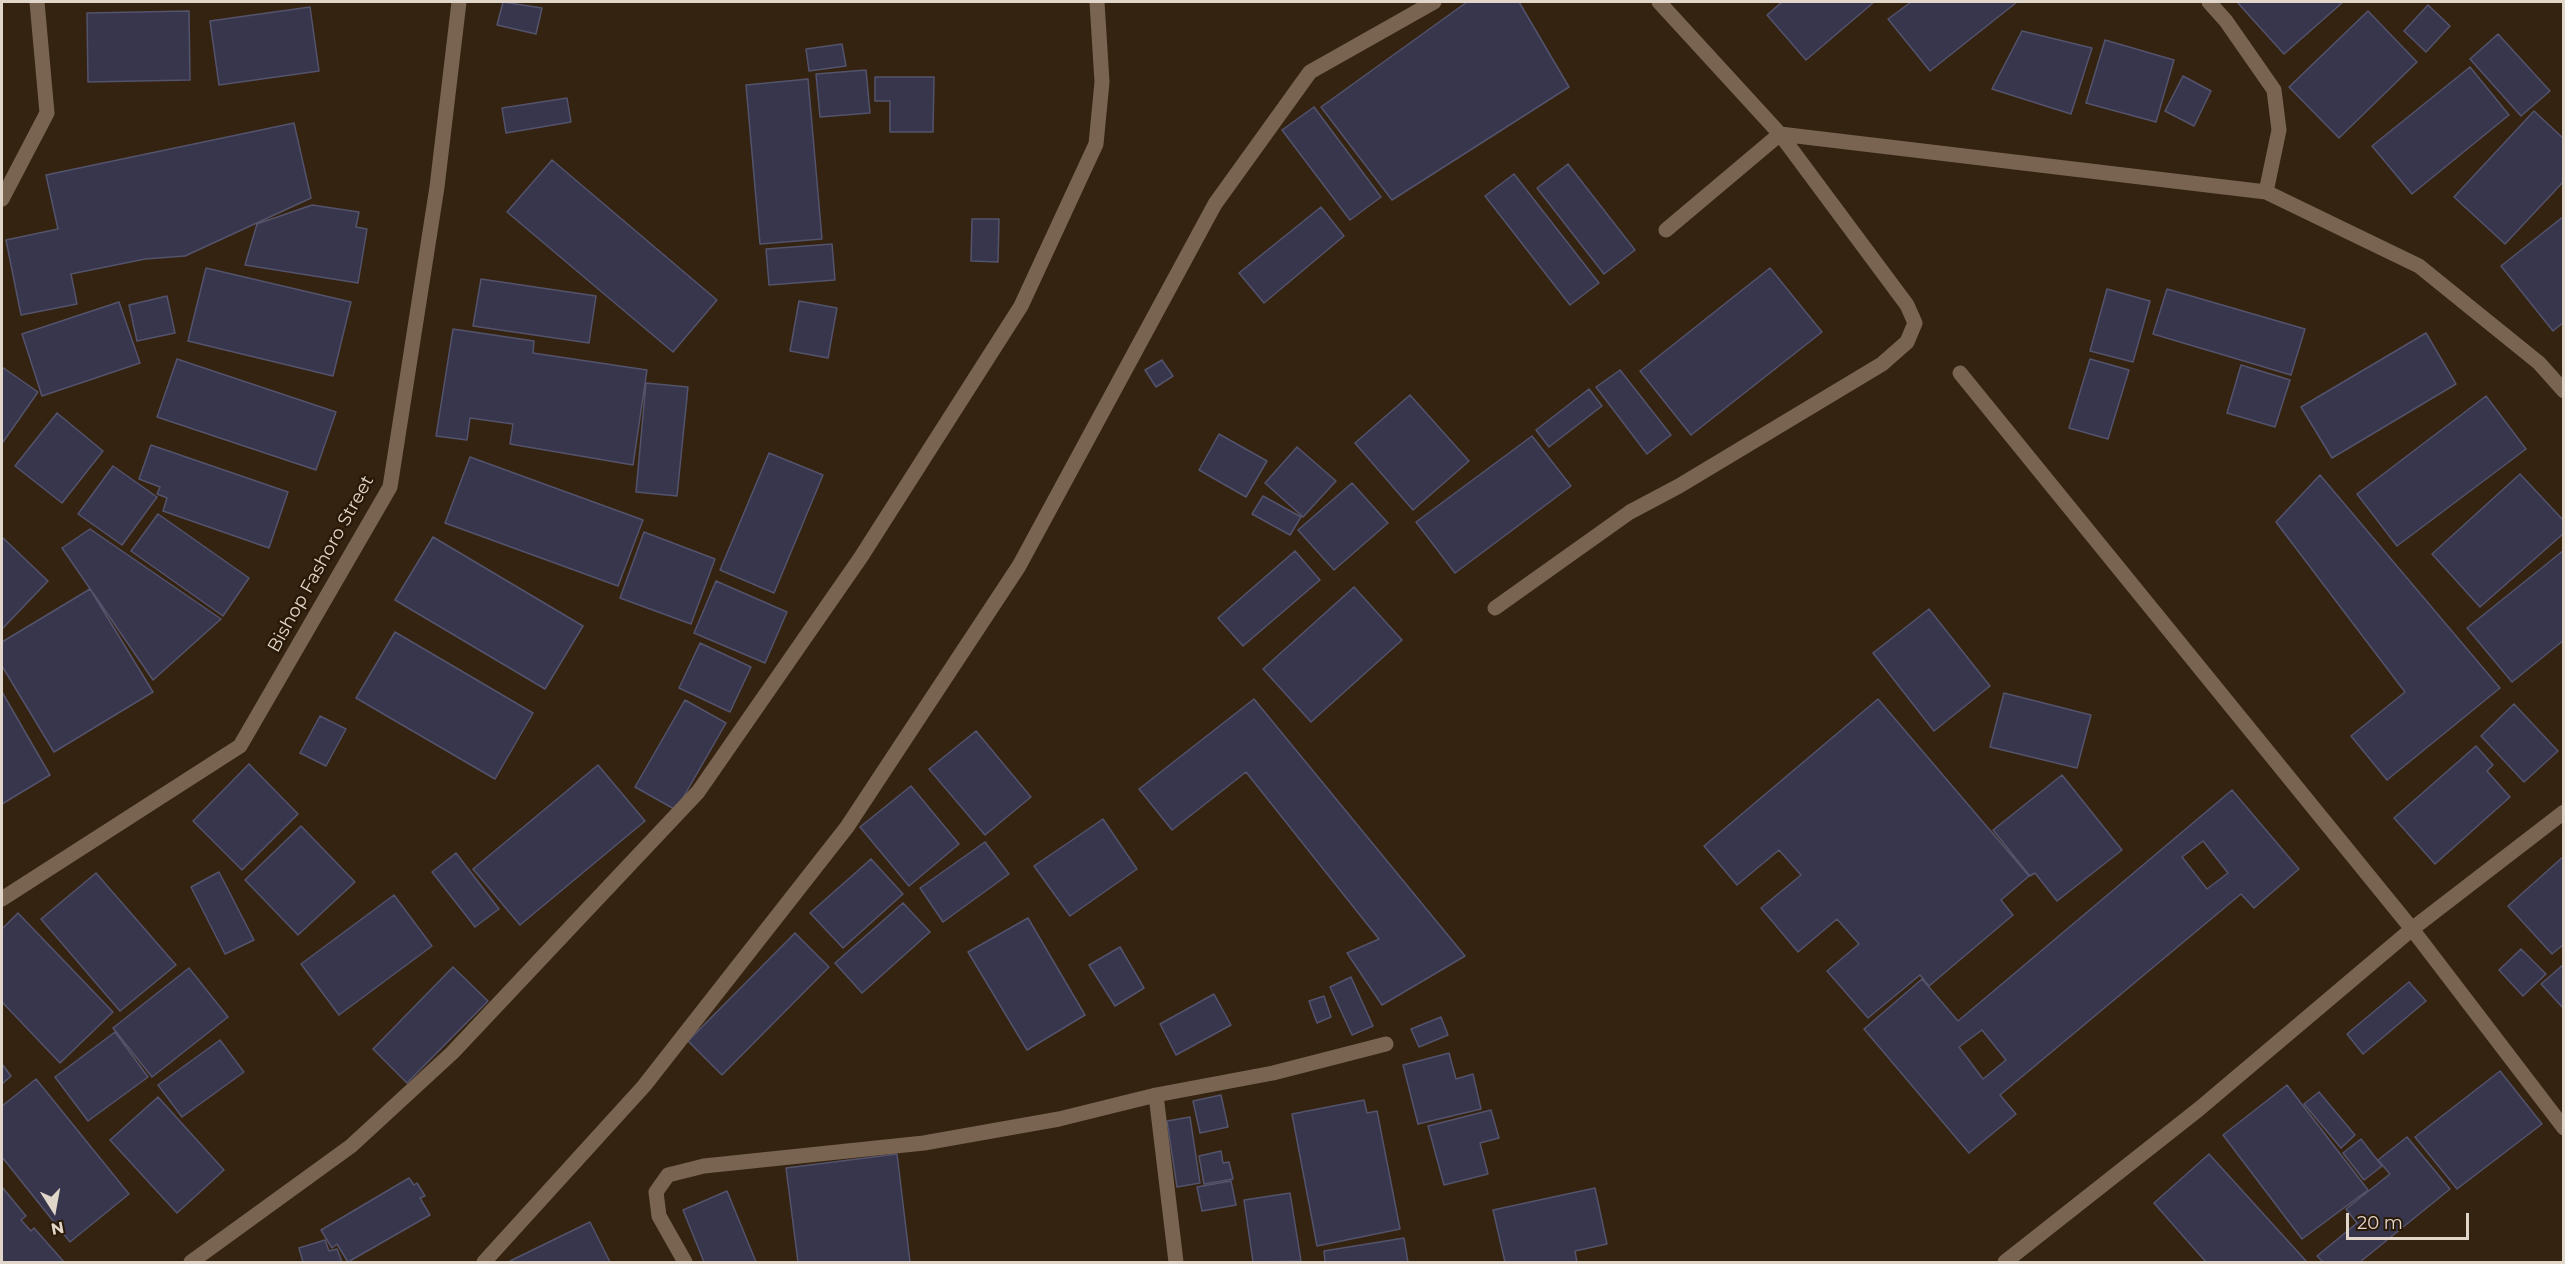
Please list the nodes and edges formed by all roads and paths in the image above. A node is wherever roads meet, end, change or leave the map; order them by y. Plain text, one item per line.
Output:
1 (37, 2) edge
2 (459, 2) edge
3 (1097, 2) edge
4 (1434, 2) edge
5 (1659, 2) edge
6 (2209, 2) edge
7 (1780, 134) junction
8 (2266, 192) junction
9 (2, 199) edge
10 (1666, 230) dead end
11 (1960, 373) dead end
12 (2564, 392) edge
13 (1495, 608) dead end
14 (2564, 812) edge
15 (2, 899) edge
16 (2412, 929) junction
17 (1386, 1044) dead end
18 (1156, 1095) junction
19 (2564, 1128) edge
20 (190, 1263) edge
21 (484, 1263) edge
22 (685, 1263) edge
23 (1176, 1263) edge
24 (2005, 1263) edge

1 - 9 street
2 - 15 street, Bishop Fashoro Street
3 - 20 street
4 - 21 street
5 - 7 street
6 - 8 street
7 - 8 street
7 - 10 street
7 - 13 street
8 - 12 street
11 - 16 street
14 - 16 street
16 - 19 street
16 - 24 street
17 - 18 street
18 - 22 street
18 - 23 street

